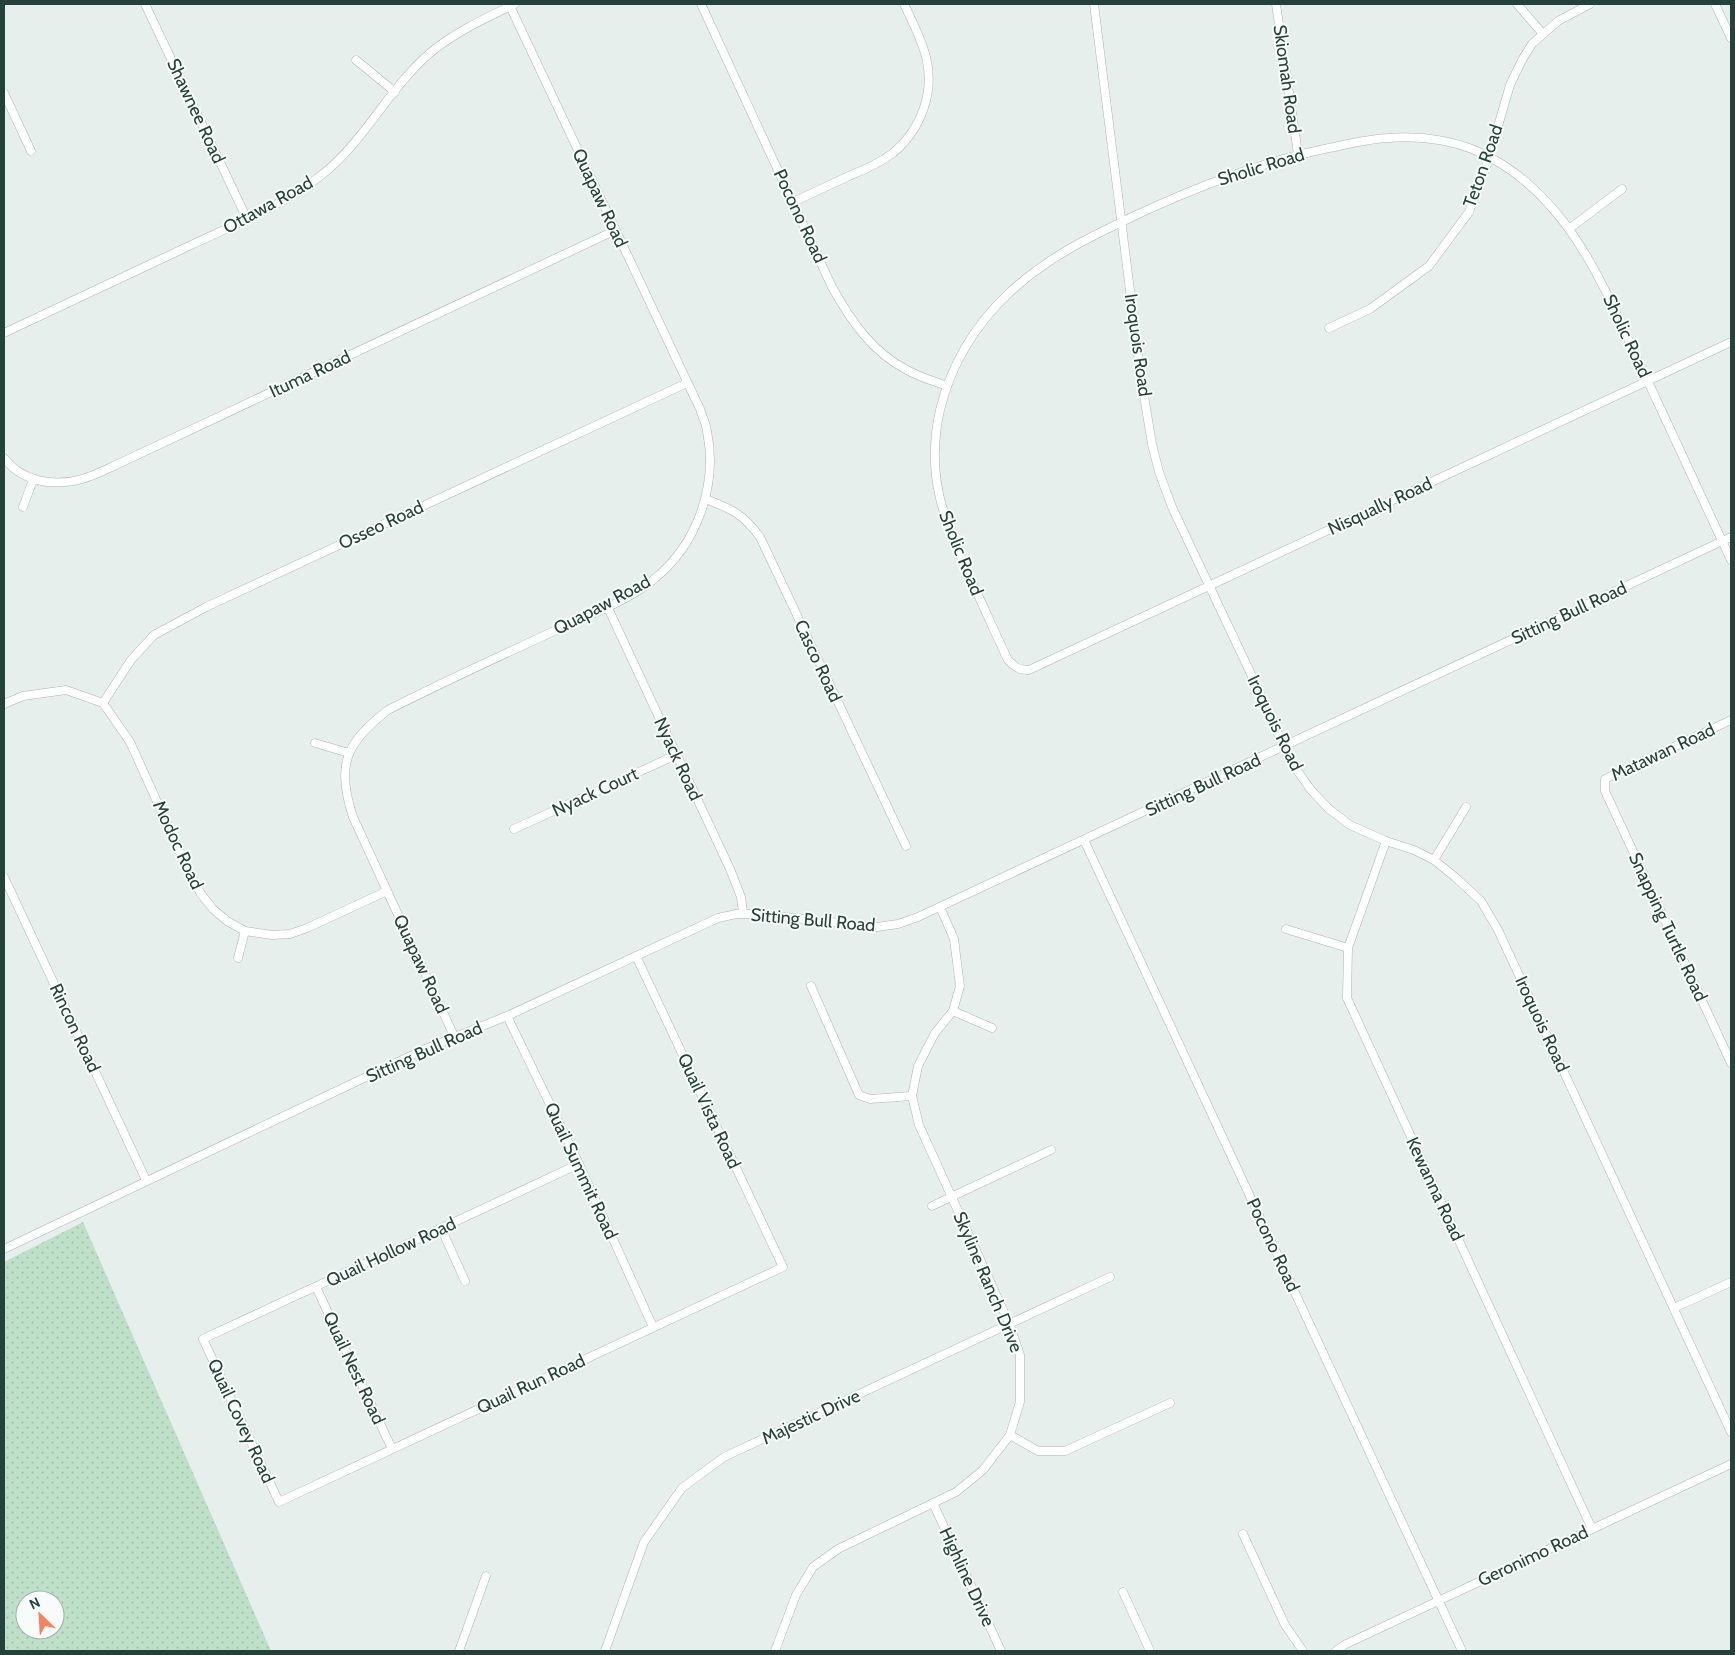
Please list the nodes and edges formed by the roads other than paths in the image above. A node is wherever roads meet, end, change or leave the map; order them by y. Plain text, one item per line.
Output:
1 (146, 4) edge
2 (701, 4) edge
3 (904, 4) edge
4 (1094, 4) edge
5 (1276, 4) edge
6 (1517, 4) edge
7 (1590, 4) edge
8 (1715, 4) edge
9 (511, 5) edge
10 (1542, 34) junction
11 (1731, 38) edge
12 (356, 60) dead end
13 (395, 92) junction
14 (4, 93) edge
15 (31, 151) dead end
16 (1298, 154) junction
17 (1489, 156) junction
18 (1622, 189) dead end
19 (793, 202) junction
20 (247, 219) junction
21 (1122, 222) junction
22 (1569, 229) junction
23 (616, 230) junction
24 (1329, 328) dead end
25 (4, 333) edge
26 (1731, 342) edge
27 (1648, 381) junction
28 (687, 383) junction
29 (947, 386) junction
30 (4, 458) edge
31 (33, 480) junction
32 (706, 499) junction
33 (23, 507) dead end
34 (1731, 537) edge
35 (1722, 542) junction
36 (1731, 560) edge
37 (1209, 586) junction
38 (607, 606) junction
39 (1029, 670) joint
40 (103, 703) junction
41 (4, 704) edge
42 (1730, 722) edge
43 (315, 743) dead end
44 (1284, 747) junction
45 (349, 753) junction
46 (676, 754) junction
47 (1606, 791) joint
48 (1466, 807) dead end
49 (514, 830) dead end
50 (1084, 840) junction
51 (1386, 841) junction
52 (906, 846) dead end
53 (1434, 860) junction
54 (4, 877) edge
55 (387, 891) junction
56 (940, 907) junction
57 (743, 913) junction
58 (1286, 929) dead end
59 (245, 932) junction
60 (1348, 948) junction
61 (636, 956) junction
62 (238, 958) dead end
63 (811, 986) dead end
64 (953, 1011) junction
65 (507, 1016) junction
66 (992, 1028) dead end
67 (454, 1036) junction
68 (1731, 1063) edge
69 (912, 1096) junction
70 (1051, 1150) dead end
71 (578, 1164) junction
72 (146, 1180) junction
73 (952, 1196) junction
74 (932, 1206) dead end
75 (441, 1228) junction
76 (4, 1249) edge
77 (783, 1267) joint
78 (1110, 1277) dead end
79 (465, 1282) dead end
80 (1731, 1282) edge
81 (316, 1287) junction
82 (1674, 1308) junction
83 (1009, 1323) junction
84 (653, 1327) junction
85 (203, 1339) joint
86 (1170, 1402) dead end
87 (1731, 1432) edge
88 (1010, 1435) junction
89 (392, 1449) junction
90 (1731, 1464) edge
91 (279, 1502) joint
92 (932, 1503) junction
93 (1592, 1529) junction
94 (1243, 1534) dead end
95 (486, 1576) dead end
96 (1122, 1592) dead end
97 (1439, 1601) junction
98 (459, 1651) edge
99 (605, 1651) edge
100 (775, 1651) edge
101 (1001, 1651) edge
102 (1150, 1651) edge
103 (1304, 1651) edge
104 (1336, 1651) edge
105 (1462, 1651) edge

1 - 20 street, Shawnee Road
2 - 19 street, Pocono Road
3 - 19 street
4 - 21 street, Iroquois Road
5 - 16 street, Skiomah Road
6 - 10 street
7 - 10 street, Teton Road
8 - 11 street
9 - 13 street, Ottawa Road
9 - 23 street, Quapaw Road
10 - 17 street, Teton Road
12 - 13 street
13 - 20 street, Ottawa Road
14 - 15 street
16 - 17 street, Sholic Road
16 - 21 street, Sholic Road
17 - 22 street, Sholic Road
17 - 24 street, Teton Road
18 - 22 street
19 - 29 street, Pocono Road
20 - 25 street, Ottawa Road
21 - 29 street, Sholic Road
21 - 37 street, Iroquois Road
22 - 27 street, Sholic Road
23 - 28 street, Quapaw Road
23 - 31 street, Ituma Road
26 - 27 street, Nisqually Road
27 - 35 street, Sholic Road
27 - 37 street, Nisqually Road
28 - 32 street, Quapaw Road
28 - 40 street, Osseo Road
29 - 39 street, Sholic Road
30 - 31 street, Ituma Road
31 - 33 street
32 - 38 street, Quapaw Road
32 - 52 street, Casco Road
34 - 35 street, Sitting Bull Road
35 - 36 street, Sholic Road
35 - 44 street, Sitting Bull Road
37 - 39 street, Nisqually Road
37 - 44 street, Iroquois Road
38 - 45 street, Quapaw Road
38 - 46 street, Nyack Road
40 - 41 street
40 - 59 street, Modoc Road
42 - 47 street, Matawan Road
43 - 45 street
44 - 50 street, Sitting Bull Road
44 - 51 street, Iroquois Road
45 - 55 street, Quapaw Road
46 - 49 street, Nyack Court
46 - 57 street, Nyack Road
47 - 68 street, Snapping Turtle Road
48 - 53 street
50 - 56 street, Sitting Bull Road
50 - 97 street, Pocono Road
51 - 53 street, Iroquois Road
51 - 60 street, Kewanna Road
53 - 82 street, Iroquois Road
54 - 72 street, Rincon Road
55 - 59 street, Modoc Road
55 - 67 street, Quapaw Road
56 - 57 street, Sitting Bull Road
56 - 64 street, Skyline Ranch Drive
57 - 61 street, Sitting Bull Road
58 - 60 street
59 - 62 street
60 - 93 street, Kewanna Road
61 - 65 street, Sitting Bull Road
61 - 77 street, Quail Vista Road
63 - 69 street
64 - 66 street
64 - 69 street, Skyline Ranch Drive
65 - 67 street, Sitting Bull Road
65 - 71 street, Quail Summit Road
67 - 72 street, Sitting Bull Road
69 - 73 street, Skyline Ranch Drive
70 - 73 street
71 - 75 street, Quail Hollow Road
71 - 84 street, Quail Summit Road
72 - 76 street, Sitting Bull Road
73 - 74 street
73 - 83 street, Skyline Ranch Drive
75 - 79 street
75 - 81 street, Quail Hollow Road
77 - 84 street, Quail Run Road
78 - 83 street, Majestic Drive
80 - 82 street
81 - 85 street, Quail Hollow Road
81 - 89 street, Quail Nest Road
82 - 87 street, Iroquois Road
83 - 88 street, Skyline Ranch Drive
83 - 99 street, Majestic Drive
84 - 89 street, Quail Run Road
85 - 91 street, Quail Covey Road
86 - 88 street
88 - 92 street, Skyline Ranch Drive
89 - 91 street, Quail Run Road
90 - 93 street, Geronimo Road
92 - 100 street, Skyline Ranch Drive
92 - 101 street, Highline Drive
93 - 97 street, Geronimo Road
94 - 103 street
95 - 98 street
96 - 102 street
97 - 104 street, Geronimo Road
97 - 105 street, Pocono Road

